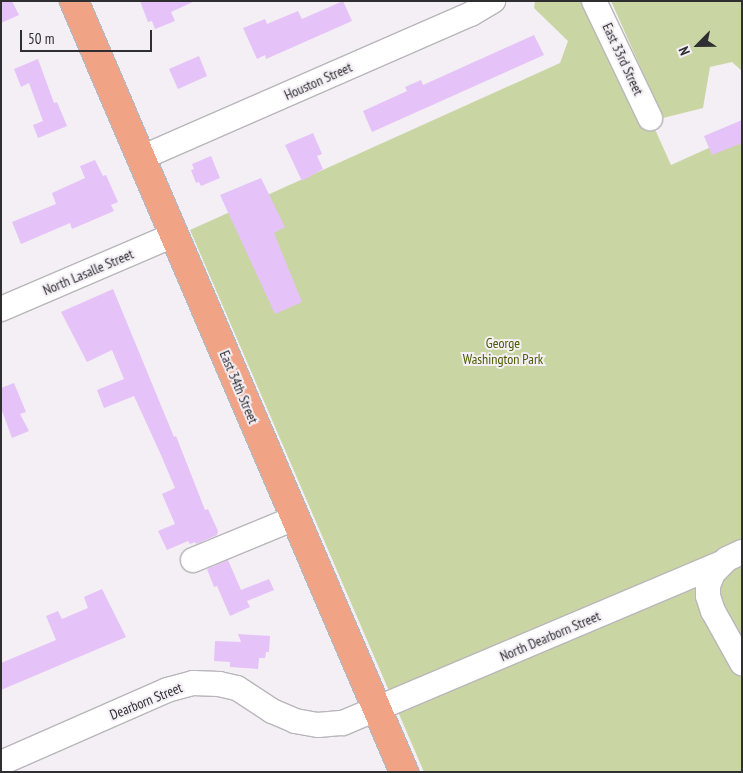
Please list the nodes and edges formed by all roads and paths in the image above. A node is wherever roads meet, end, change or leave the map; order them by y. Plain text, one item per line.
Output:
1 (74, 1) edge
2 (493, 1) edge
3 (594, 1) edge
4 (650, 118) dead end
5 (142, 158) junction
6 (174, 235) junction
7 (1, 309) edge
8 (296, 518) junction
9 (732, 557) edge
10 (193, 560) dead end
11 (742, 663) edge
12 (377, 709) junction
13 (1, 763) edge
14 (404, 772) edge

1 - 5 main road, East 34th Street
2 - 5 street, Houston Street
3 - 4 street, East 33rd Street
5 - 6 main road, East 34th Street
6 - 7 street, North Lasalle Street
6 - 8 main road, East 34th Street
8 - 10 street
8 - 12 main road, East 34th Street
9 - 11 street, North Dearborn Street
9 - 12 street, North Dearborn Street
12 - 13 street, Dearborn Street
12 - 14 main road, East 34th Street

